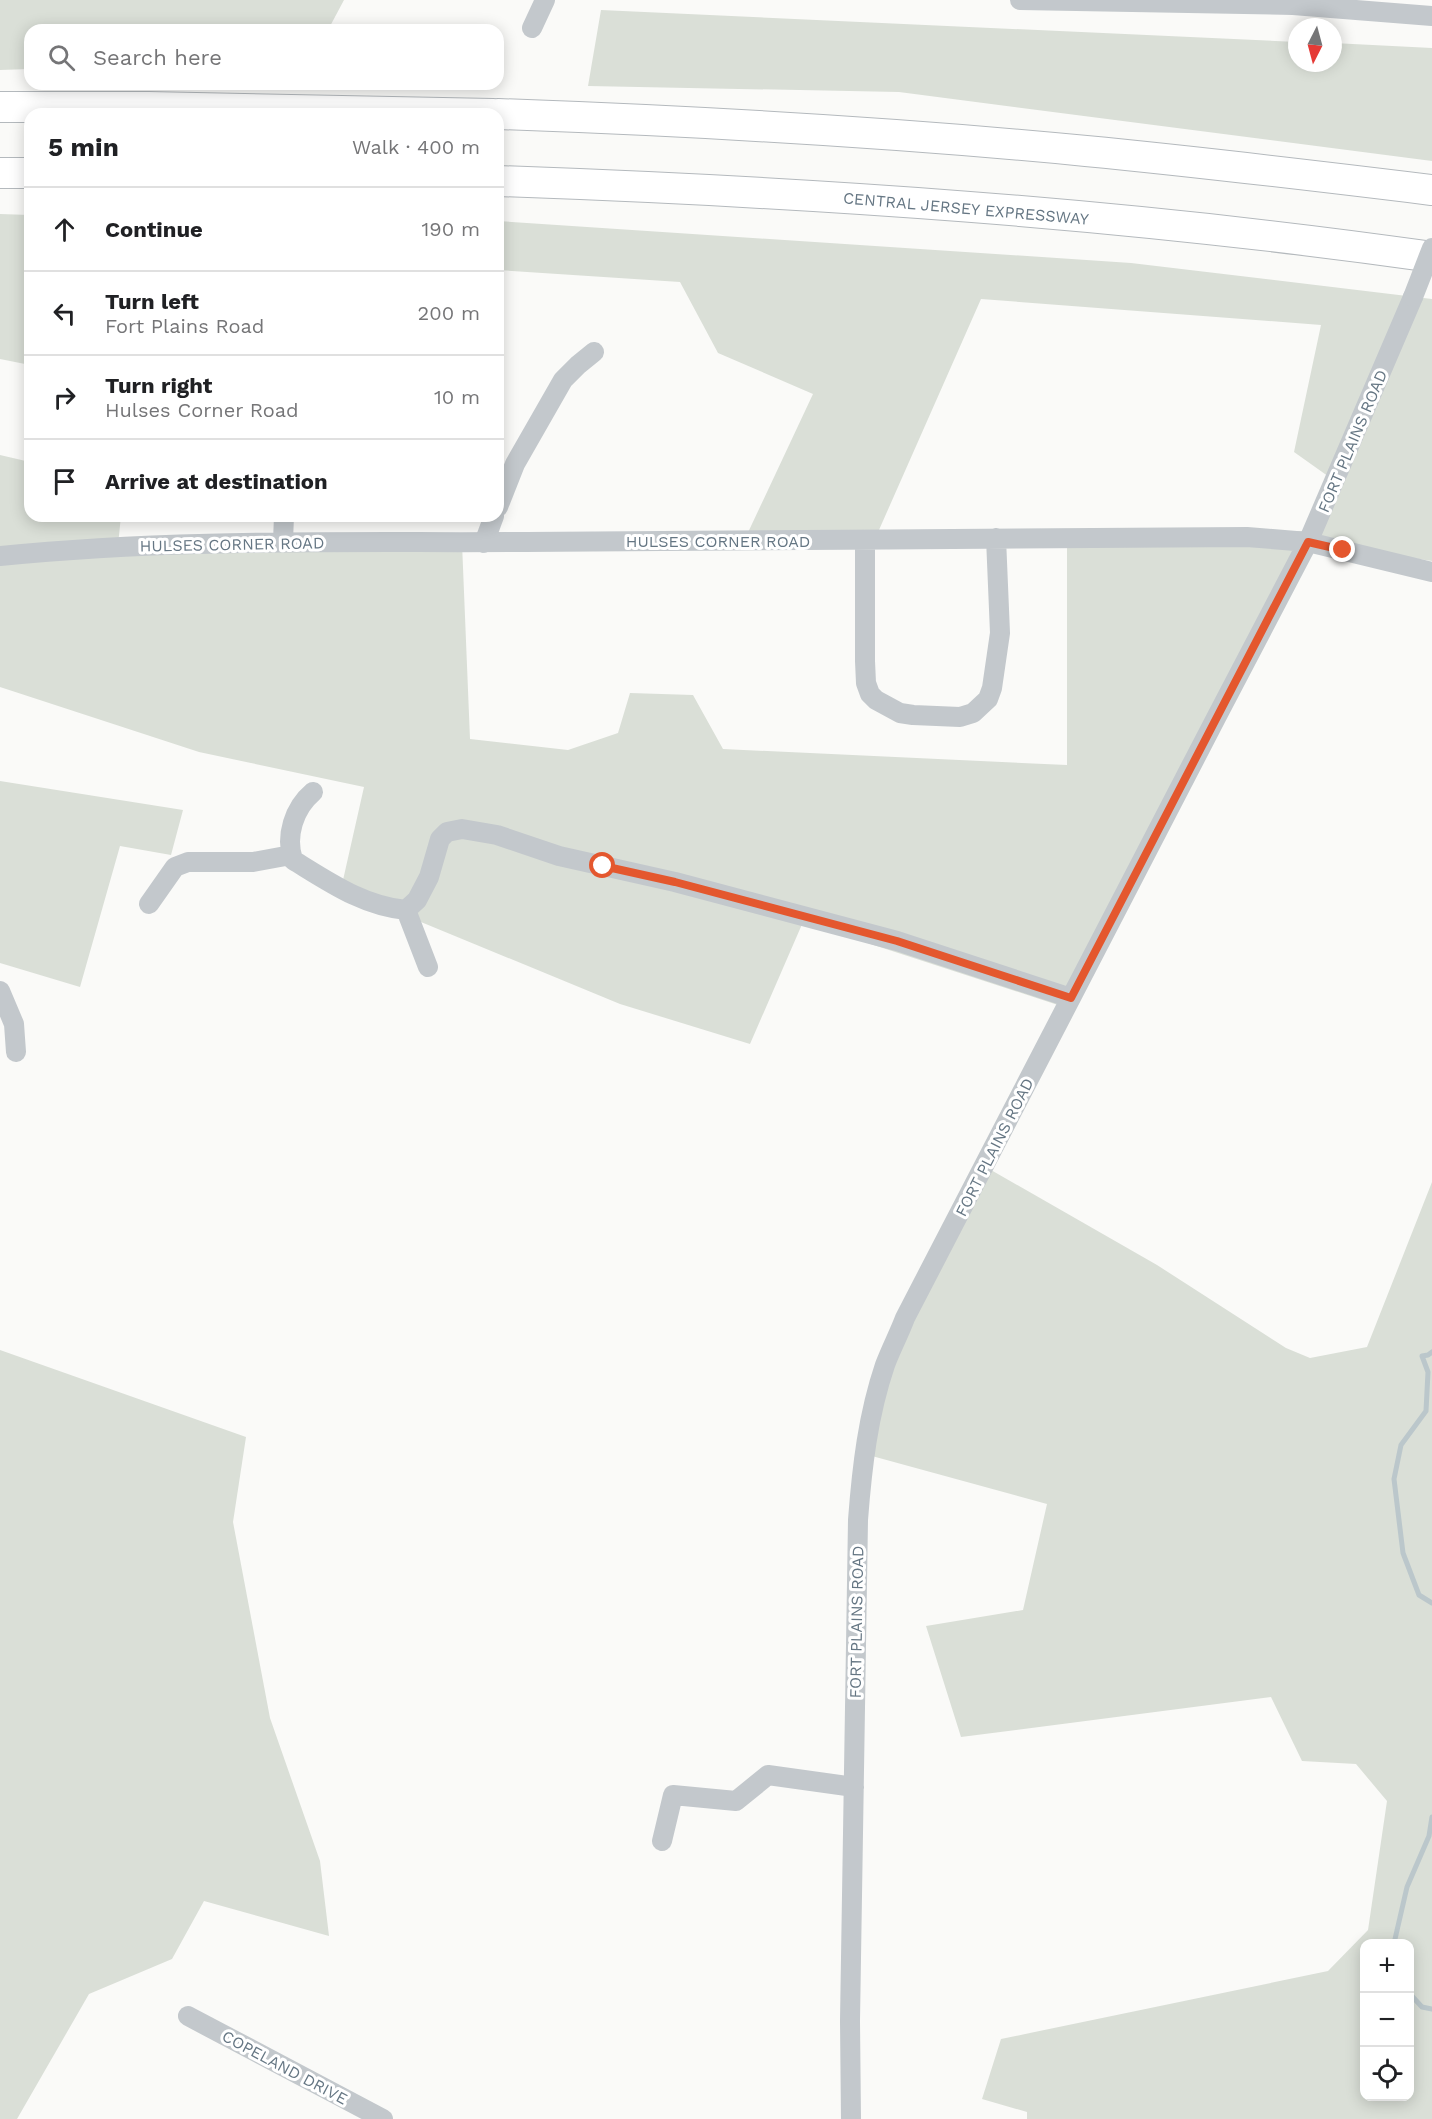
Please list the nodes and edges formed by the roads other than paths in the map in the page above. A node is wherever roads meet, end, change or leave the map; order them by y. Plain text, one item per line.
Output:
1 (545, 0) edge
2 (1020, 0) edge
3 (1432, 16) edge
4 (532, 28) dead end
5 (0, 107) edge
6 (198, 108) edge
7 (504, 114) edge
8 (0, 173) edge
9 (24, 173) edge
10 (504, 181) edge
11 (1432, 190) edge
12 (1432, 248) edge
13 (1432, 257) edge
14 (594, 352) dead end
15 (504, 492) edge
16 (284, 522) edge
17 (492, 522) edge
18 (996, 538) junction
19 (865, 540) junction
20 (283, 541) junction
21 (1308, 542) junction
22 (484, 543) junction
23 (0, 556) edge
24 (1432, 572) edge
25 (313, 792) dead end
26 (291, 855) junction
27 (149, 904) dead end
28 (406, 910) junction
29 (428, 968) dead end
30 (0, 991) edge
31 (1071, 998) junction
32 (16, 1052) dead end
33 (854, 1787) junction
34 (662, 1841) dead end
35 (188, 2016) dead end
36 (383, 2119) edge
37 (851, 2119) edge

1 - 4 street
2 - 3 street
5 - 6 highway
7 - 11 highway
8 - 9 highway
10 - 13 highway, CENTRAL JERSEY EXPRESSWAY
12 - 21 street, FORT PLAINS ROAD, bridge
14 - 15 street
16 - 20 street
17 - 22 street
18 - 19 street, HULSES CORNER ROAD
18 - 19 street
18 - 21 street, HULSES CORNER ROAD
19 - 22 street, HULSES CORNER ROAD
20 - 22 street, HULSES CORNER ROAD
20 - 23 street, HULSES CORNER ROAD
21 - 24 street, HULSES CORNER ROAD
21 - 31 street, FORT PLAINS ROAD
25 - 26 street
26 - 27 street
26 - 28 street
28 - 29 street
28 - 31 street
30 - 32 street
31 - 33 street, FORT PLAINS ROAD
33 - 34 street
33 - 37 street, FORT PLAINS ROAD
35 - 36 street, COPELAND DRIVE

